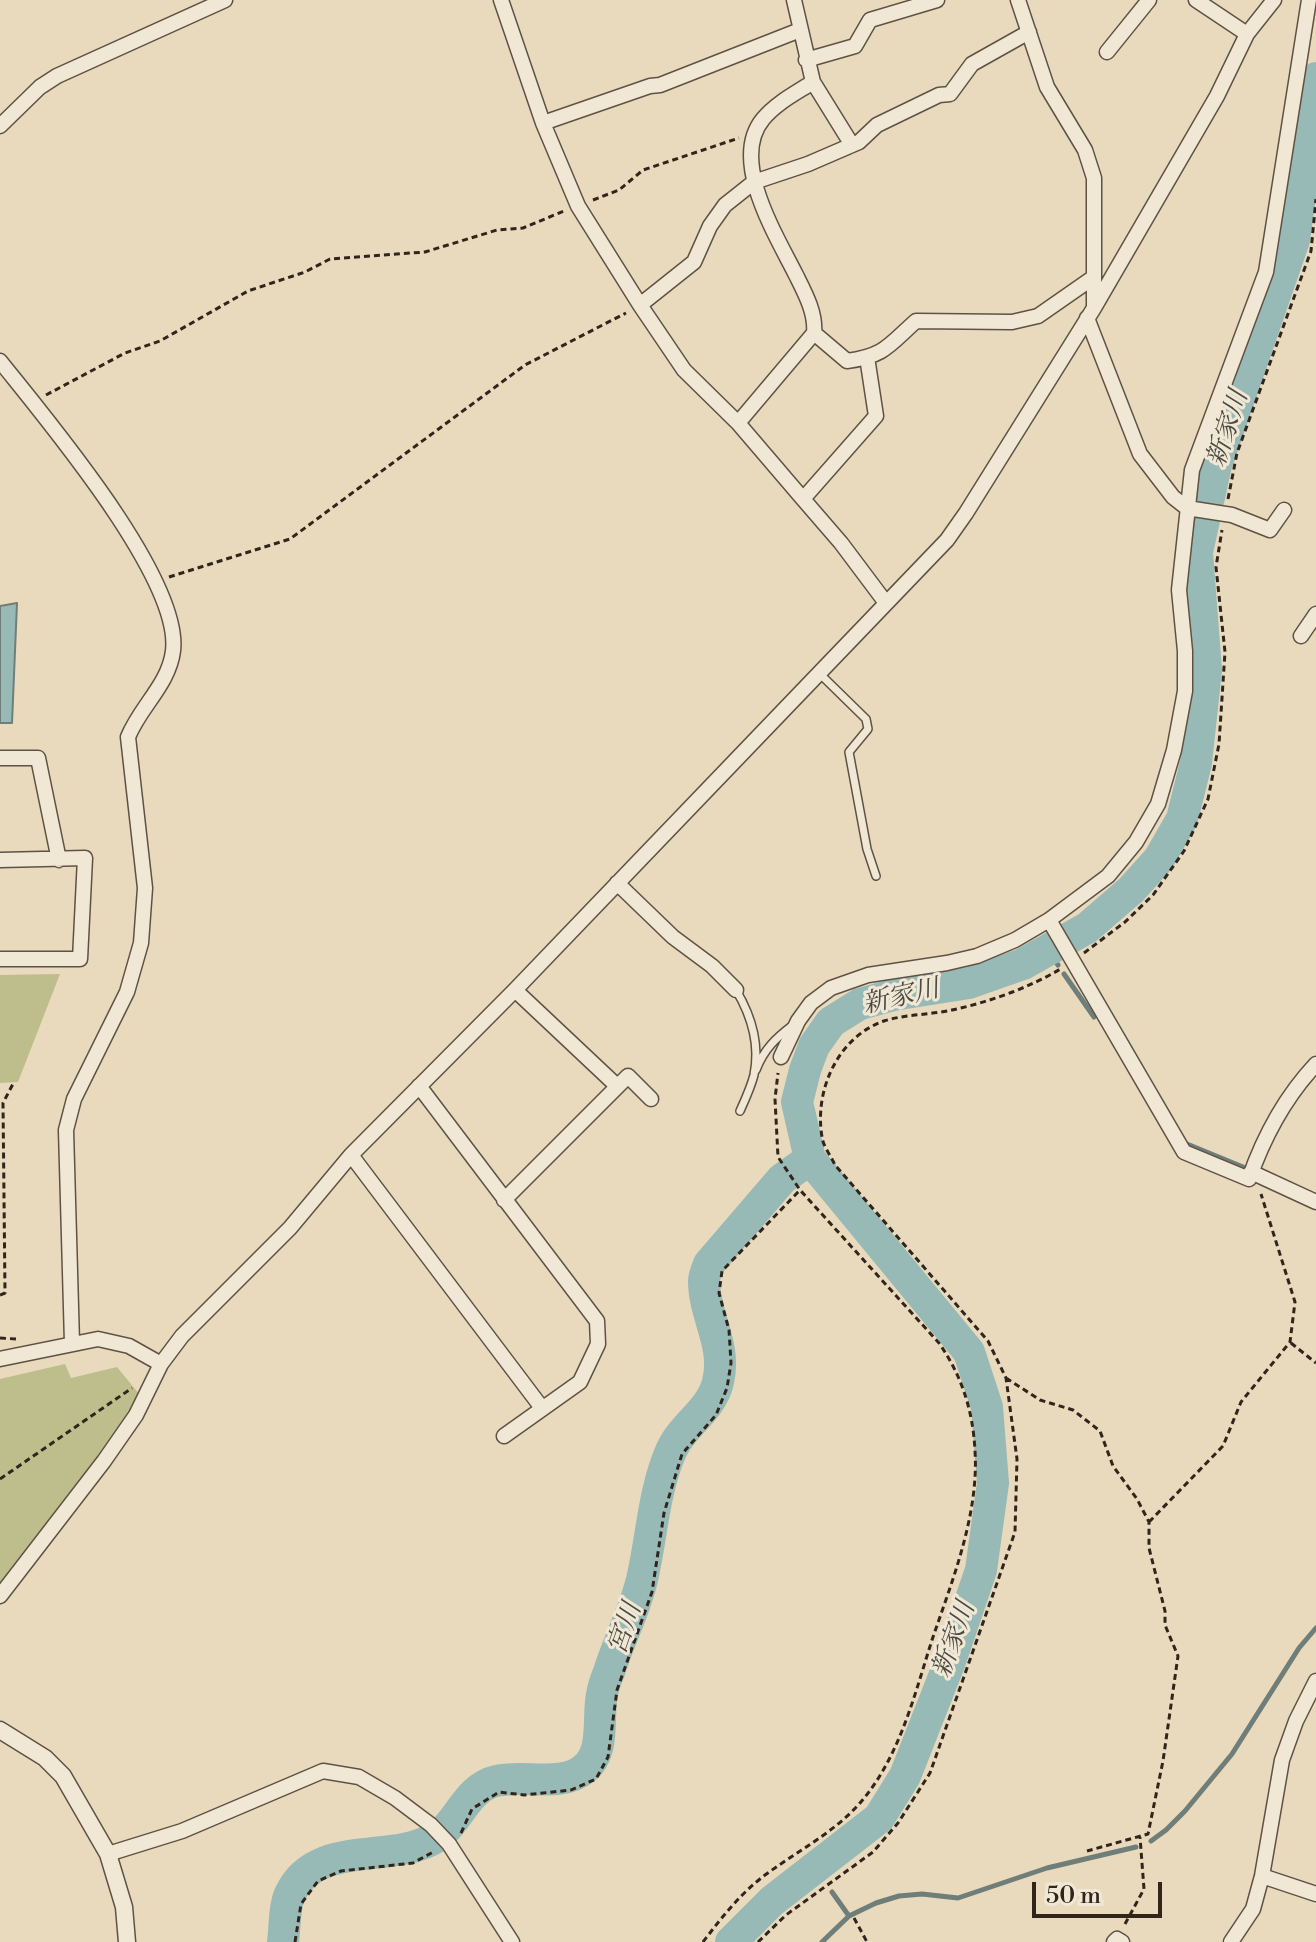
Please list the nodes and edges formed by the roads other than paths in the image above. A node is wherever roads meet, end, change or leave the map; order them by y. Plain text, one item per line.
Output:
1 (225, 0) edge
2 (501, 0) edge
3 (794, 0) edge
4 (937, 0) edge
5 (1018, 0) edge
6 (1149, 0) edge
7 (1196, 0) edge
8 (1274, 0) edge
9 (1309, 0) edge
10 (800, 30) junction
11 (1029, 32) junction
12 (1247, 34) junction
13 (1107, 52) dead end
14 (806, 60) junction
15 (813, 82) junction
16 (543, 123) junction
17 (0, 126) edge
18 (852, 145) junction
19 (754, 182) junction
20 (1094, 277) junction
21 (640, 305) junction
22 (1090, 313) junction
23 (814, 333) junction
24 (867, 357) junction
25 (0, 361) edge
26 (738, 423) junction
27 (803, 499) junction
28 (1187, 508) junction
29 (1284, 510) dead end
30 (886, 603) junction
31 (1316, 614) edge
32 (1301, 636) dead end
33 (818, 673) junction
34 (0, 758) edge
35 (0, 860) edge
36 (59, 860) junction
37 (876, 876) dead end
38 (617, 883) junction
39 (1049, 920) junction
40 (0, 959) edge
41 (515, 990) junction
42 (736, 990) joint
43 (798, 1021) junction
44 (781, 1057) road end
45 (1316, 1064) edge
46 (754, 1075) junction
47 (419, 1086) junction
48 (617, 1086) junction
49 (651, 1099) dead end
50 (740, 1111) dead end
51 (351, 1155) junction
52 (1250, 1175) junction
53 (504, 1200) junction
54 (1316, 1202) edge
55 (72, 1343) junction
56 (0, 1359) edge
57 (161, 1364) junction
58 (542, 1408) junction
59 (504, 1436) dead end
60 (0, 1596) edge
61 (1316, 1681) edge
62 (0, 1730) edge
63 (108, 1854) junction
64 (1262, 1876) junction
65 (1316, 1894) edge
66 (127, 1942) edge
67 (512, 1942) edge
68 (1231, 1942) edge

1 - 17 street
2 - 16 street
3 - 10 street
4 - 14 street
5 - 11 street
6 - 13 street
7 - 12 street
8 - 12 street
9 - 28 street
10 - 14 street
10 - 16 street
11 - 18 street
11 - 20 street
12 - 22 street
14 - 15 street
15 - 18 street
15 - 19 street
16 - 21 street
18 - 19 street
19 - 21 street
19 - 23 street
20 - 22 street
20 - 24 street
21 - 26 street
22 - 28 street
22 - 30 street
23 - 24 street
23 - 26 street
24 - 27 street
25 - 55 street
26 - 27 street
27 - 30 street
28 - 29 street
28 - 39 street
30 - 33 street
31 - 32 street
33 - 37 lane
33 - 38 street
34 - 36 street
35 - 36 street
36 - 40 street
38 - 41 street
38 - 42 street
39 - 43 street
39 - 52 street
41 - 47 street
41 - 48 street
42 - 46 lane
43 - 44 street
43 - 46 lane
45 - 52 street
46 - 50 lane
47 - 51 street
47 - 53 street
48 - 49 street
48 - 53 street
51 - 57 street
51 - 58 street
52 - 54 street
53 - 58 street
55 - 56 street
55 - 57 street
57 - 60 street
58 - 59 street
61 - 64 street
62 - 63 street
63 - 66 street
63 - 67 street
64 - 65 street
64 - 68 street

